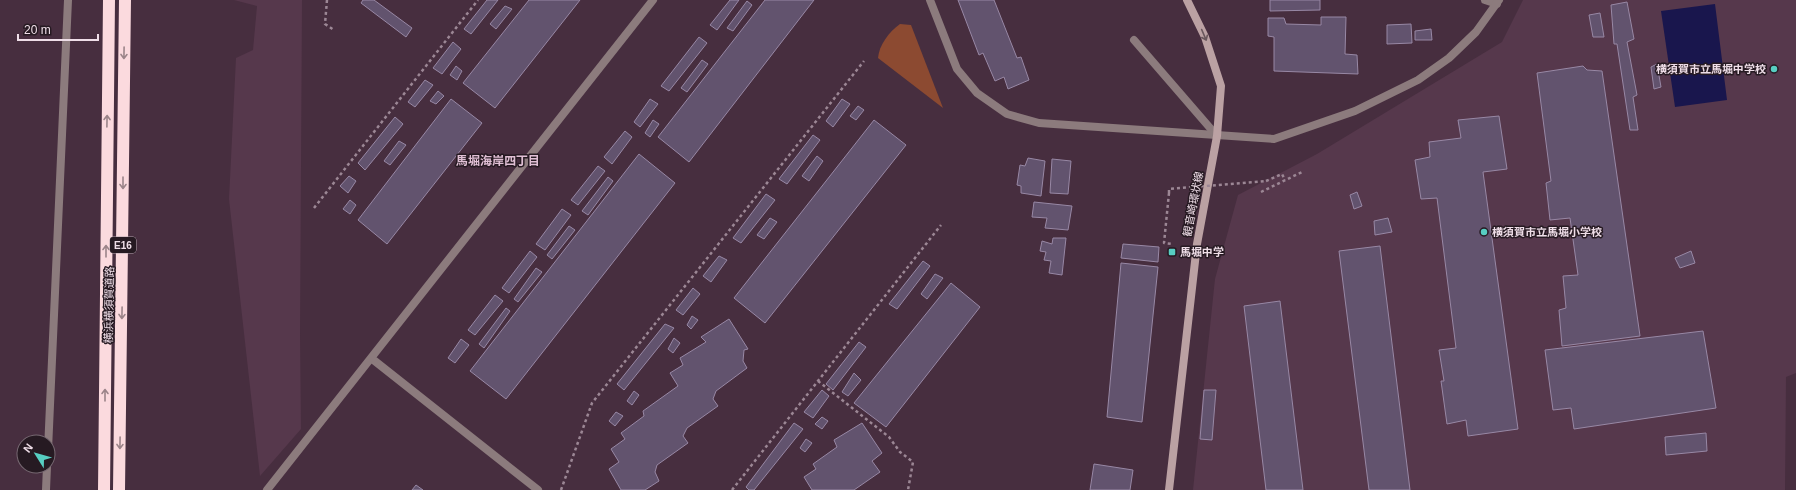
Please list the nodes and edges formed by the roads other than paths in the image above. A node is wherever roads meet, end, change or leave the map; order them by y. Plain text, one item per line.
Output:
1 (68, 0) edge
2 (108, 0) edge
3 (125, 0) edge
4 (653, 0) edge
5 (930, 0) edge
6 (1187, 0) edge
7 (1485, 0) edge
8 (1498, 2) edge
9 (1134, 40) dead end
10 (1218, 136) junction
11 (371, 358) junction
12 (49, 434) edge
13 (47, 474) edge
14 (46, 490) edge
15 (104, 490) edge
16 (119, 490) edge
17 (267, 490) edge
18 (538, 490) edge
19 (1169, 490) edge

1 - 12 street
15 -> 2 highway, 横浜横須賀道路 / E16
3 -> 16 highway, 横浜横須賀道路 / E16
4 - 11 street
5 - 10 street
6 -> 10 main road, 観音崎環状線
7 - 8 street
8 - 10 street
9 - 10 street
10 - 19 main road, 観音崎環状線
11 - 17 street
11 - 18 street
13 - 14 street

